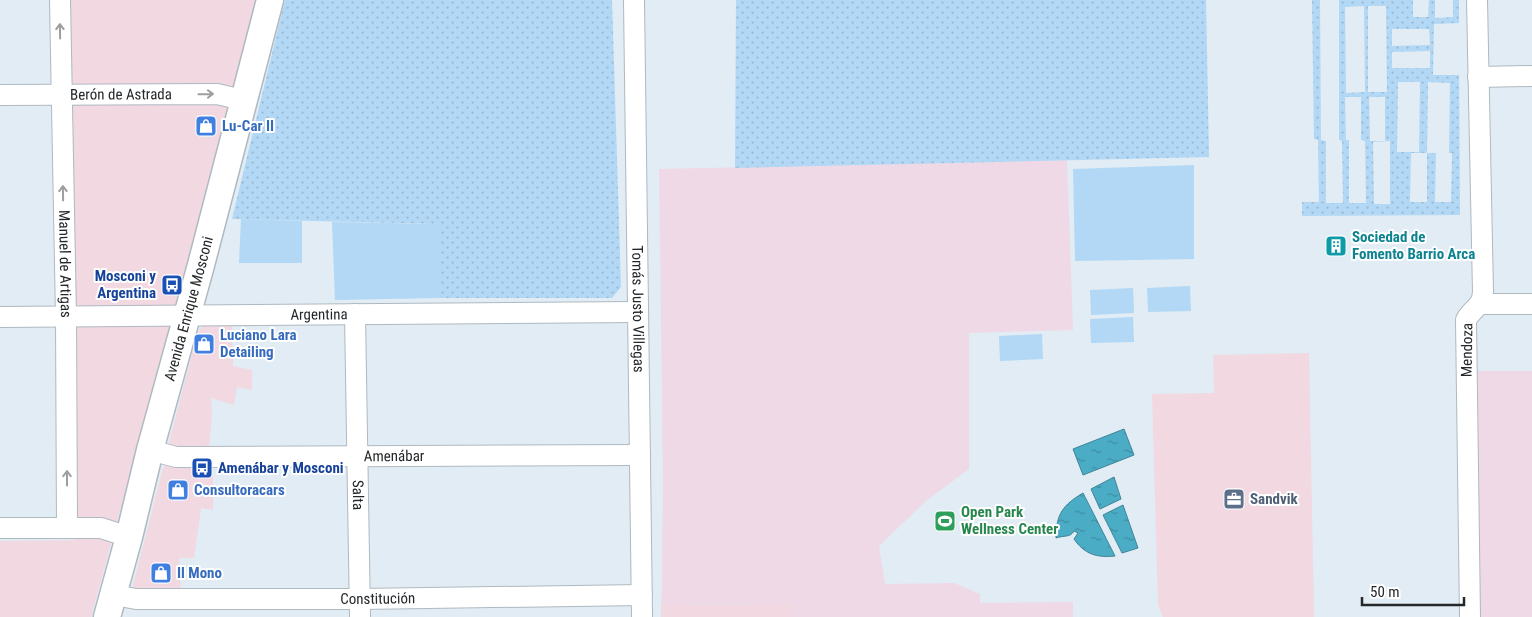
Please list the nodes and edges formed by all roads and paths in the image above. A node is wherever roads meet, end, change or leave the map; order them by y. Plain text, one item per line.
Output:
1 (60, 0) edge
2 (270, 0) edge
3 (634, 0) edge
4 (1477, 0) edge
5 (1532, 76) edge
6 (1478, 77) junction
7 (0, 95) edge
8 (61, 95) junction
9 (243, 100) junction
10 (1481, 304) junction
11 (1532, 304) edge
12 (638, 312) junction
13 (355, 314) junction
14 (187, 316) junction
15 (0, 317) edge
16 (66, 317) junction
17 (150, 450) junction
18 (640, 455) junction
19 (356, 456) junction
20 (67, 527) junction
21 (0, 528) edge
22 (129, 537) junction
23 (642, 595) junction
24 (110, 606) edge
25 (360, 608) edge
26 (642, 617) edge
27 (1470, 617) edge

8 -> 1 street, Manuel de Artigas
2 - 9 main road, Avenida Enrique Mosconi
3 - 12 street, Tomás Justo Villegas
4 - 6 street, Mendoza
5 - 6 street
6 - 10 street, Mendoza
7 - 8 street, Berón de Astrada
8 -> 9 street, Berón de Astrada
16 -> 8 street, Manuel de Artigas
9 - 14 main road, Avenida Enrique Mosconi
10 - 11 street
10 - 27 street, Mendoza
12 - 13 street, Argentina
12 - 18 street, Tomás Justo Villegas
13 - 14 street, Argentina
13 - 19 street, Salta
14 - 16 street, Argentina
14 - 17 main road, Avenida Enrique Mosconi
15 - 16 street, Argentina
20 -> 16 street, Manuel de Artigas
17 - 19 street, Amenábar
17 - 22 main road, Avenida Enrique Mosconi
18 - 19 street, Amenábar
18 - 23 street, Tomás Justo Villegas
19 - 25 street, Salta
20 - 21 street
20 - 22 street
22 - 24 main road, Avenida Enrique Mosconi
23 - 25 street, Constitución
23 - 26 street, Tomás Justo Villegas
24 - 25 street, Constitución

